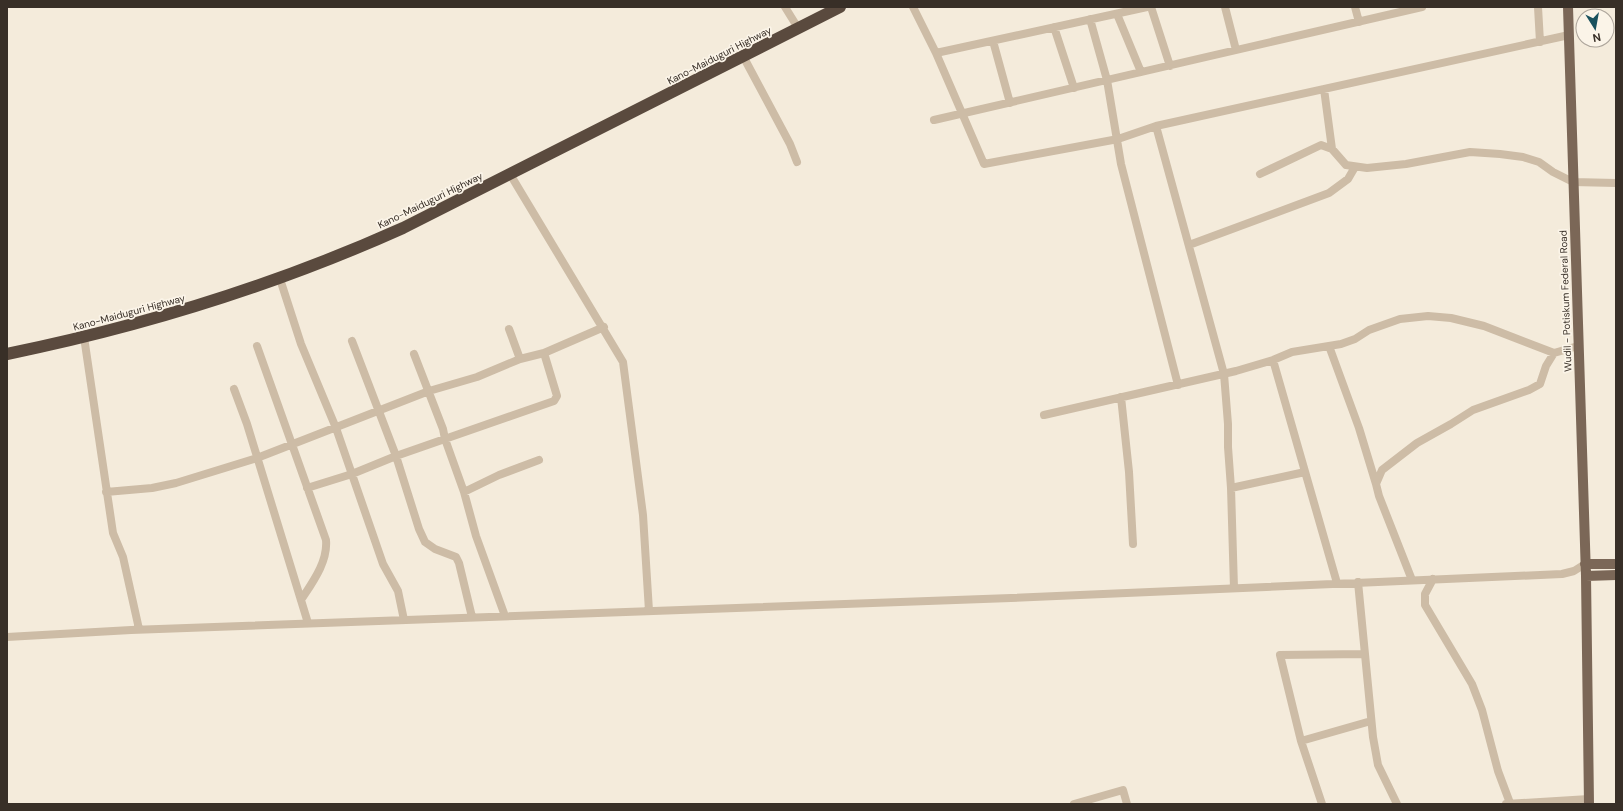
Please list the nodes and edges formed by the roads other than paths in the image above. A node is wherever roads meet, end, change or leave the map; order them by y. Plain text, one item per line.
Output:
1 (785, 7) edge
2 (840, 7) edge
3 (913, 7) edge
4 (1147, 7) edge
5 (1151, 7) edge
6 (1225, 7) edge
7 (1355, 7) edge
8 (1422, 7) edge
9 (1538, 7) edge
10 (1568, 7) edge
11 (1388, 11) edge
12 (1117, 14) junction
13 (1090, 20) junction
14 (1359, 22) junction
15 (1054, 27) junction
16 (798, 28) junction
17 (1569, 35) junction
18 (993, 41) junction
19 (1540, 42) junction
20 (1236, 50) junction
21 (936, 53) junction
22 (743, 56) junction
23 (1170, 66) junction
24 (1141, 72) junction
25 (1107, 80) junction
26 (1074, 88) junction
27 (1324, 89) junction
28 (1010, 103) junction
29 (963, 114) junction
30 (934, 120) dead end
31 (1156, 126) junction
32 (1118, 139) junction
33 (1332, 149) junction
34 (797, 162) dead end
35 (1355, 167) junction
36 (510, 174) junction
37 (1260, 174) dead end
38 (1573, 182) junction
39 (1616, 183) edge
40 (1189, 245) junction
41 (280, 279) junction
42 (604, 327) junction
43 (509, 330) dead end
44 (84, 337) junction
45 (352, 341) dead end
46 (257, 346) dead end
47 (1329, 346) junction
48 (1578, 346) junction
49 (544, 353) junction
50 (1554, 353) junction
51 (7, 354) edge
52 (414, 354) dead end
53 (520, 359) junction
54 (1273, 360) junction
55 (1224, 374) junction
56 (1178, 385) junction
57 (234, 390) dead end
58 (429, 391) junction
59 (1120, 397) junction
60 (380, 410) junction
61 (1044, 415) dead end
62 (336, 428) junction
63 (444, 438) junction
64 (293, 445) junction
65 (396, 456) junction
66 (257, 458) junction
67 (539, 460) dead end
68 (1305, 472) junction
69 (352, 474) junction
70 (1376, 484) junction
71 (307, 488) junction
72 (1231, 488) junction
73 (106, 492) junction
74 (464, 492) junction
75 (1133, 544) dead end
76 (1585, 564) junction
77 (1616, 564) edge
78 (1616, 575) edge
79 (1586, 576) junction
80 (1433, 579) junction
81 (1412, 580) junction
82 (1358, 582) junction
83 (1337, 583) junction
84 (1234, 588) junction
85 (301, 600) junction
86 (649, 611) junction
87 (505, 616) junction
88 (472, 617) junction
89 (404, 620) junction
90 (308, 623) junction
91 (139, 629) junction
92 (7, 637) edge
93 (1364, 654) junction
94 (1371, 721) junction
95 (1301, 741) junction
96 (1589, 802) edge
97 (1074, 804) edge
98 (1127, 804) edge
99 (1322, 804) edge
100 (1397, 804) edge
101 (1506, 804) edge
102 (1510, 804) edge

1 - 16 street
2 - 16 highway, Kano-Maiduguri Highway
3 - 21 street
4 - 12 street
5 - 23 street
6 - 20 street
7 - 14 street
8 - 11 street
9 - 19 street
10 - 17 main road, Wudil - Potiskum Federal Road
11 - 14 street
12 - 13 street
12 - 24 street
13 - 15 street
13 - 25 street
14 - 20 street
15 - 18 street
15 - 26 street
16 - 22 highway, Kano-Maiduguri Highway
17 - 19 street
17 - 38 main road, Wudil - Potiskum Federal Road
18 - 21 street
18 - 28 street
19 - 27 street
20 - 23 street
21 - 29 street
22 - 34 street
22 - 36 highway, Kano-Maiduguri Highway
23 - 24 street
24 - 25 street
25 - 26 street
25 - 32 street
26 - 28 street
27 - 31 street
27 - 33 street
28 - 29 street
29 - 30 street
29 - 32 street
31 - 32 street
31 - 40 street
32 - 56 street
33 - 35 street
33 - 37 street
35 - 38 street
35 - 40 street
36 - 41 highway, Kano-Maiduguri Highway
36 - 42 street
38 - 39 street
38 - 48 main road, Wudil - Potiskum Federal Road
40 - 55 street
41 - 44 highway, Kano-Maiduguri Highway
41 - 62 street
42 - 49 street
42 - 86 street
43 - 53 street
44 - 51 highway, Kano-Maiduguri Highway
44 - 73 street
45 - 60 street
46 - 64 street
47 - 50 street
47 - 54 street
47 - 70 street
48 - 50 street
48 - 76 main road, Wudil - Potiskum Federal Road
49 - 53 street
49 - 63 street
50 - 70 street
52 - 58 street
53 - 58 street
54 - 55 street
54 - 68 street
55 - 56 street
55 - 72 street
56 - 59 street
57 - 66 street
58 - 60 street
58 - 63 street
59 - 61 street
59 - 75 street
60 - 62 street
60 - 65 street
62 - 64 street
62 - 69 street
63 - 65 street
63 - 74 street
64 - 66 street
64 - 71 street
65 - 69 street
65 - 88 street
66 - 73 street
66 - 85 street
67 - 74 street
68 - 72 street
68 - 83 street
69 - 71 street
69 - 89 street
70 - 81 street
71 - 85 street
72 - 84 street
73 - 91 street
74 - 87 street
76 - 77 main road
76 - 79 main road, Wudil - Potiskum Federal Road
76 - 80 street
78 - 79 main road
79 - 96 main road, Wudil - Potiskum Federal Road
80 - 81 street
80 - 102 street
81 - 82 street
82 - 83 street
82 - 93 street
83 - 84 street
84 - 86 street
85 - 90 street
86 - 87 street
87 - 88 street
88 - 89 street
89 - 90 street
90 - 91 street
91 - 92 street
93 - 94 street
93 - 95 street
94 - 95 street
94 - 100 street
95 - 99 street
96 - 102 street
97 - 98 street
101 - 102 street

